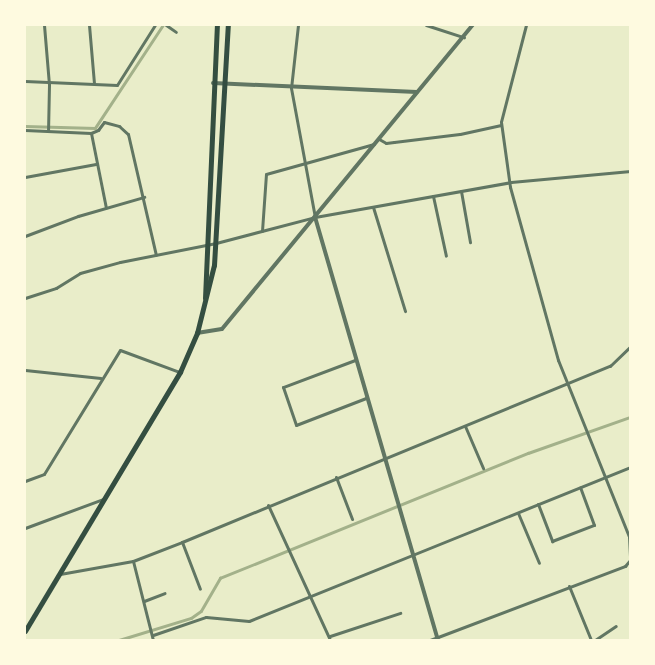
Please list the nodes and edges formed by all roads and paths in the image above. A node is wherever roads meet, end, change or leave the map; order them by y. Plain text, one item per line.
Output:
1 (44, 25) edge
2 (90, 25) edge
3 (155, 25) edge
4 (166, 25) edge
5 (217, 25) edge
6 (228, 25) edge
7 (298, 25) edge
8 (426, 25) edge
9 (473, 25) edge
10 (526, 25) edge
11 (176, 32) dead end
12 (464, 37) junction
13 (25, 81) edge
14 (48, 81) junction
15 (213, 83) junction
16 (94, 84) junction
17 (224, 84) junction
18 (291, 88) junction
19 (417, 92) junction
20 (501, 125) junction
21 (25, 130) edge
22 (48, 131) junction
23 (91, 132) junction
24 (379, 139) junction
25 (376, 144) junction
26 (304, 163) junction
27 (96, 164) junction
28 (630, 171) edge
29 (25, 177) edge
30 (511, 182) junction
31 (461, 191) junction
32 (433, 196) junction
33 (144, 197) junction
34 (373, 207) junction
35 (106, 208) junction
36 (315, 217) junction
37 (262, 231) junction
38 (25, 236) edge
39 (470, 242) dead end
40 (216, 244) junction
41 (207, 245) junction
42 (156, 255) junction
43 (446, 256) dead end
44 (25, 298) edge
45 (205, 304) junction
46 (405, 311) dead end
47 (197, 333) junction
48 (630, 347) edge
49 (355, 360) junction
50 (25, 370) edge
51 (180, 372) junction
52 (102, 378) junction
53 (568, 384) junction
54 (366, 398) junction
55 (465, 426) junction
56 (384, 458) junction
57 (630, 467) edge
58 (483, 468) dead end
59 (336, 477) junction
60 (605, 477) junction
61 (25, 481) edge
62 (580, 487) junction
63 (104, 499) junction
64 (538, 504) junction
65 (268, 505) junction
66 (518, 513) junction
67 (352, 519) dead end
68 (25, 528) edge
69 (630, 537) edge
70 (182, 542) junction
71 (412, 556) junction
72 (630, 558) edge
73 (133, 561) junction
74 (539, 563) dead end
75 (59, 574) junction
76 (569, 586) junction
77 (200, 589) dead end
78 (165, 593) dead end
79 (309, 597) junction
80 (144, 601) junction
81 (400, 613) dead end
82 (616, 626) dead end
83 (25, 631) edge
84 (153, 635) junction
85 (330, 638) edge
86 (438, 639) edge
87 (153, 640) edge
88 (430, 640) edge
89 (593, 640) edge

1 - 14 street
2 - 16 street
3 - 16 street
4 - 11 street
5 - 15 main road
6 - 17 main road
7 - 18 street
8 - 12 street
9 - 12 street
10 - 20 street
12 - 19 street
13 - 14 street
14 - 16 street
14 - 22 street
15 - 17 street
15 - 41 main road
17 - 18 street
17 - 40 main road
18 - 19 street
18 - 26 street
19 - 24 street
20 - 24 street
20 - 30 street
21 - 22 street
22 - 23 street
23 - 27 street
23 - 33 street
24 - 25 street
25 - 26 street
25 - 36 street
26 - 36 street
26 - 37 street
27 - 29 street
27 - 35 street
28 - 30 street
30 - 31 street
30 - 53 street
31 - 32 street
31 - 39 street
32 - 34 street
32 - 43 street
33 - 35 street
33 - 42 street
34 - 36 street
34 - 46 street
35 - 38 street
36 - 37 street
36 - 47 street
36 - 49 street
37 - 40 street
40 - 41 street
40 - 45 main road
41 - 42 street
41 - 45 main road
42 - 44 street
45 - 47 main road
47 - 51 main road
48 - 53 street
49 - 54 street
49 - 54 street
50 - 52 street
51 - 52 street
51 - 63 main road
52 - 61 street
53 - 55 street
53 - 60 street
54 - 56 street
55 - 56 street
55 - 58 street
56 - 59 street
56 - 71 street
57 - 60 street
59 - 65 street
59 - 67 street
60 - 62 street
60 - 69 street
62 - 64 street
62 - 64 street
63 - 68 street
63 - 75 main road
64 - 66 street
65 - 70 street
65 - 79 street
66 - 71 street
66 - 74 street
69 - 72 street
70 - 73 street
70 - 77 street
71 - 79 street
71 - 86 street
72 - 76 street
73 - 75 street
73 - 80 street
75 - 83 main road
76 - 86 street
76 - 89 street
78 - 80 street
79 - 84 street
79 - 85 street
80 - 84 street
81 - 85 street
82 - 89 street
84 - 87 street
86 - 88 street

